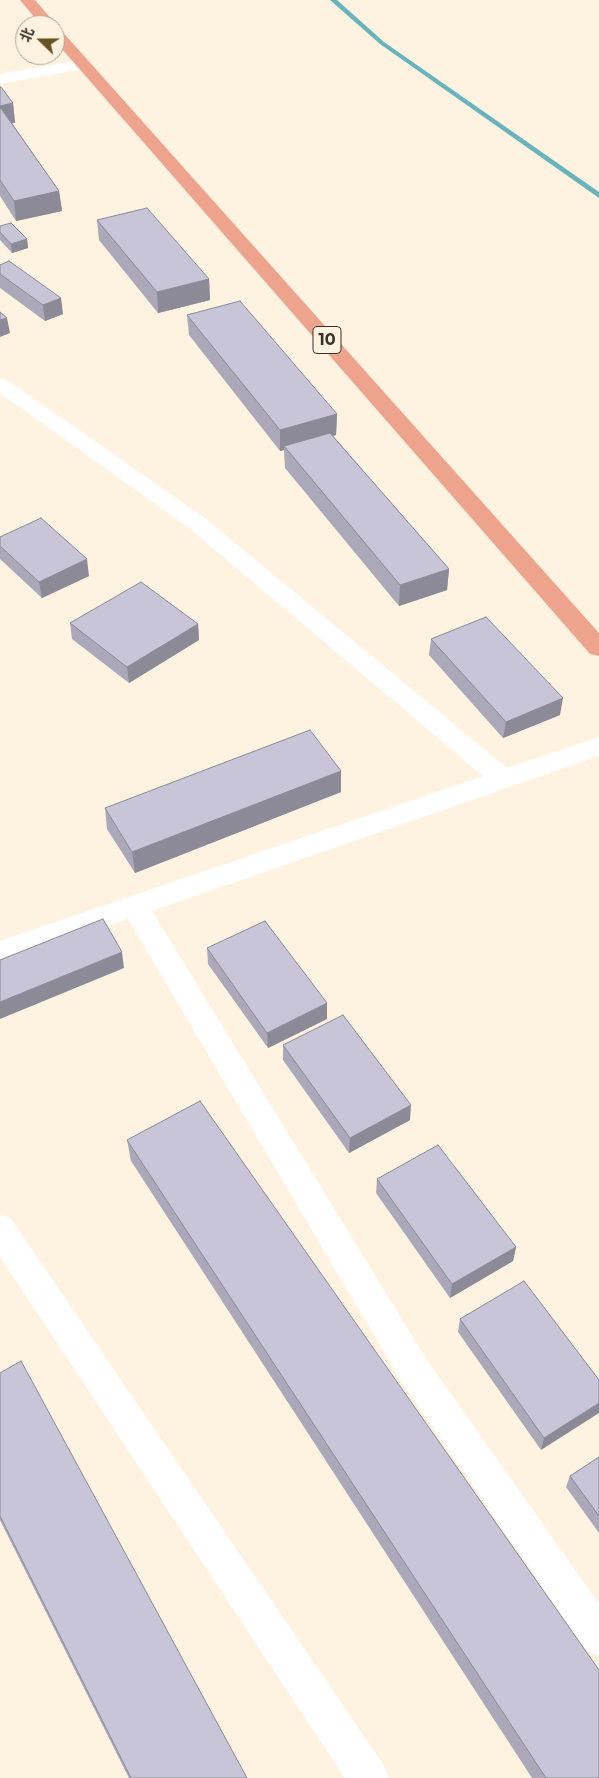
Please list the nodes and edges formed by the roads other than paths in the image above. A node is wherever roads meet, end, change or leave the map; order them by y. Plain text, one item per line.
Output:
1 (26, 0) edge
2 (40, 15) edge
3 (65, 43) edge
4 (84, 64) junction
5 (0, 79) edge
6 (0, 384) edge
7 (599, 648) edge
8 (599, 746) edge
9 (503, 780) junction
10 (135, 906) junction
11 (0, 952) edge
12 (0, 1228) edge
13 (599, 1637) edge
14 (369, 1778) edge

1 - 2 main road
3 - 4 main road, 10
4 - 5 street
4 - 7 main road, 10
6 - 9 street
8 - 9 street
9 - 10 street
10 - 11 street
10 - 13 street
12 - 14 street

